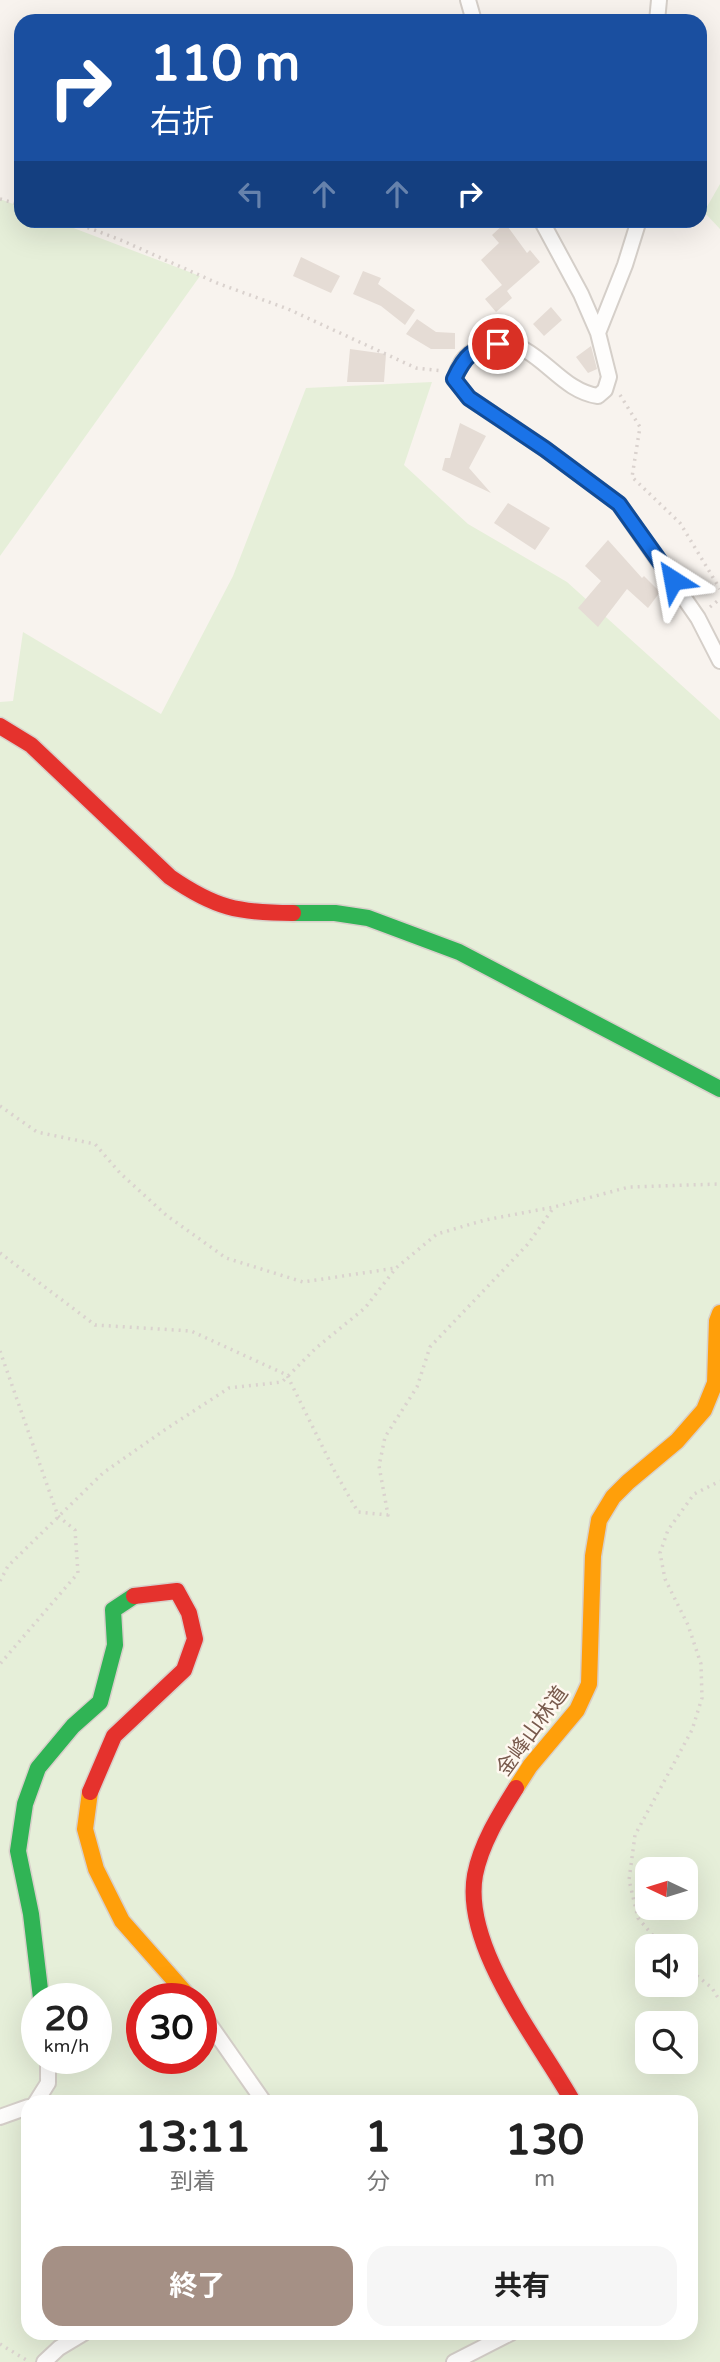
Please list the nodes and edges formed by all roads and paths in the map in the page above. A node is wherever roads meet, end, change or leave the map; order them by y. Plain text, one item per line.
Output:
1 (88, 228) edge
2 (545, 228) edge
3 (637, 228) edge
4 (598, 333) junction
5 (609, 377) junction
6 (454, 379) junction
7 (720, 589) edge
8 (720, 661) edge
9 (0, 726) edge
10 (720, 1089) edge
11 (0, 1106) edge
12 (720, 1184) edge
13 (554, 1207) junction
14 (0, 1253) edge
15 (396, 1268) junction
16 (720, 1313) edge
17 (0, 1352) edge
18 (720, 1481) edge
19 (58, 1516) junction
20 (0, 1581) edge
21 (0, 1664) edge
22 (652, 1934) edge
23 (698, 1977) edge
24 (39, 1983) edge
25 (177, 1983) edge
26 (720, 2001) edge
27 (217, 2035) edge
28 (48, 2074) edge
29 (40, 2095) edge
30 (259, 2095) edge
31 (569, 2095) edge
32 (21, 2110) edge
33 (0, 2117) edge
34 (72, 2340) edge
35 (496, 2340) edge
36 (0, 2344) edge
37 (30, 2362) edge
38 (44, 2362) edge
39 (454, 2362) edge

1 - 6 path
2 - 4 street
3 - 4 street
4 - 5 street
5 - 6 street
5 - 7 path
6 - 8 street
9 - 10 street
11 - 15 path
12 - 13 path
13 - 14 path
13 - 15 path
15 - 19 path
16 - 31 street, 金峰山林道
17 - 19 path
18 - 22 path
19 - 20 path
19 - 21 path
23 - 26 path
24 - 25 street
27 - 30 street
28 - 29 street
32 - 33 street
34 - 38 street
35 - 39 street
36 - 37 path

